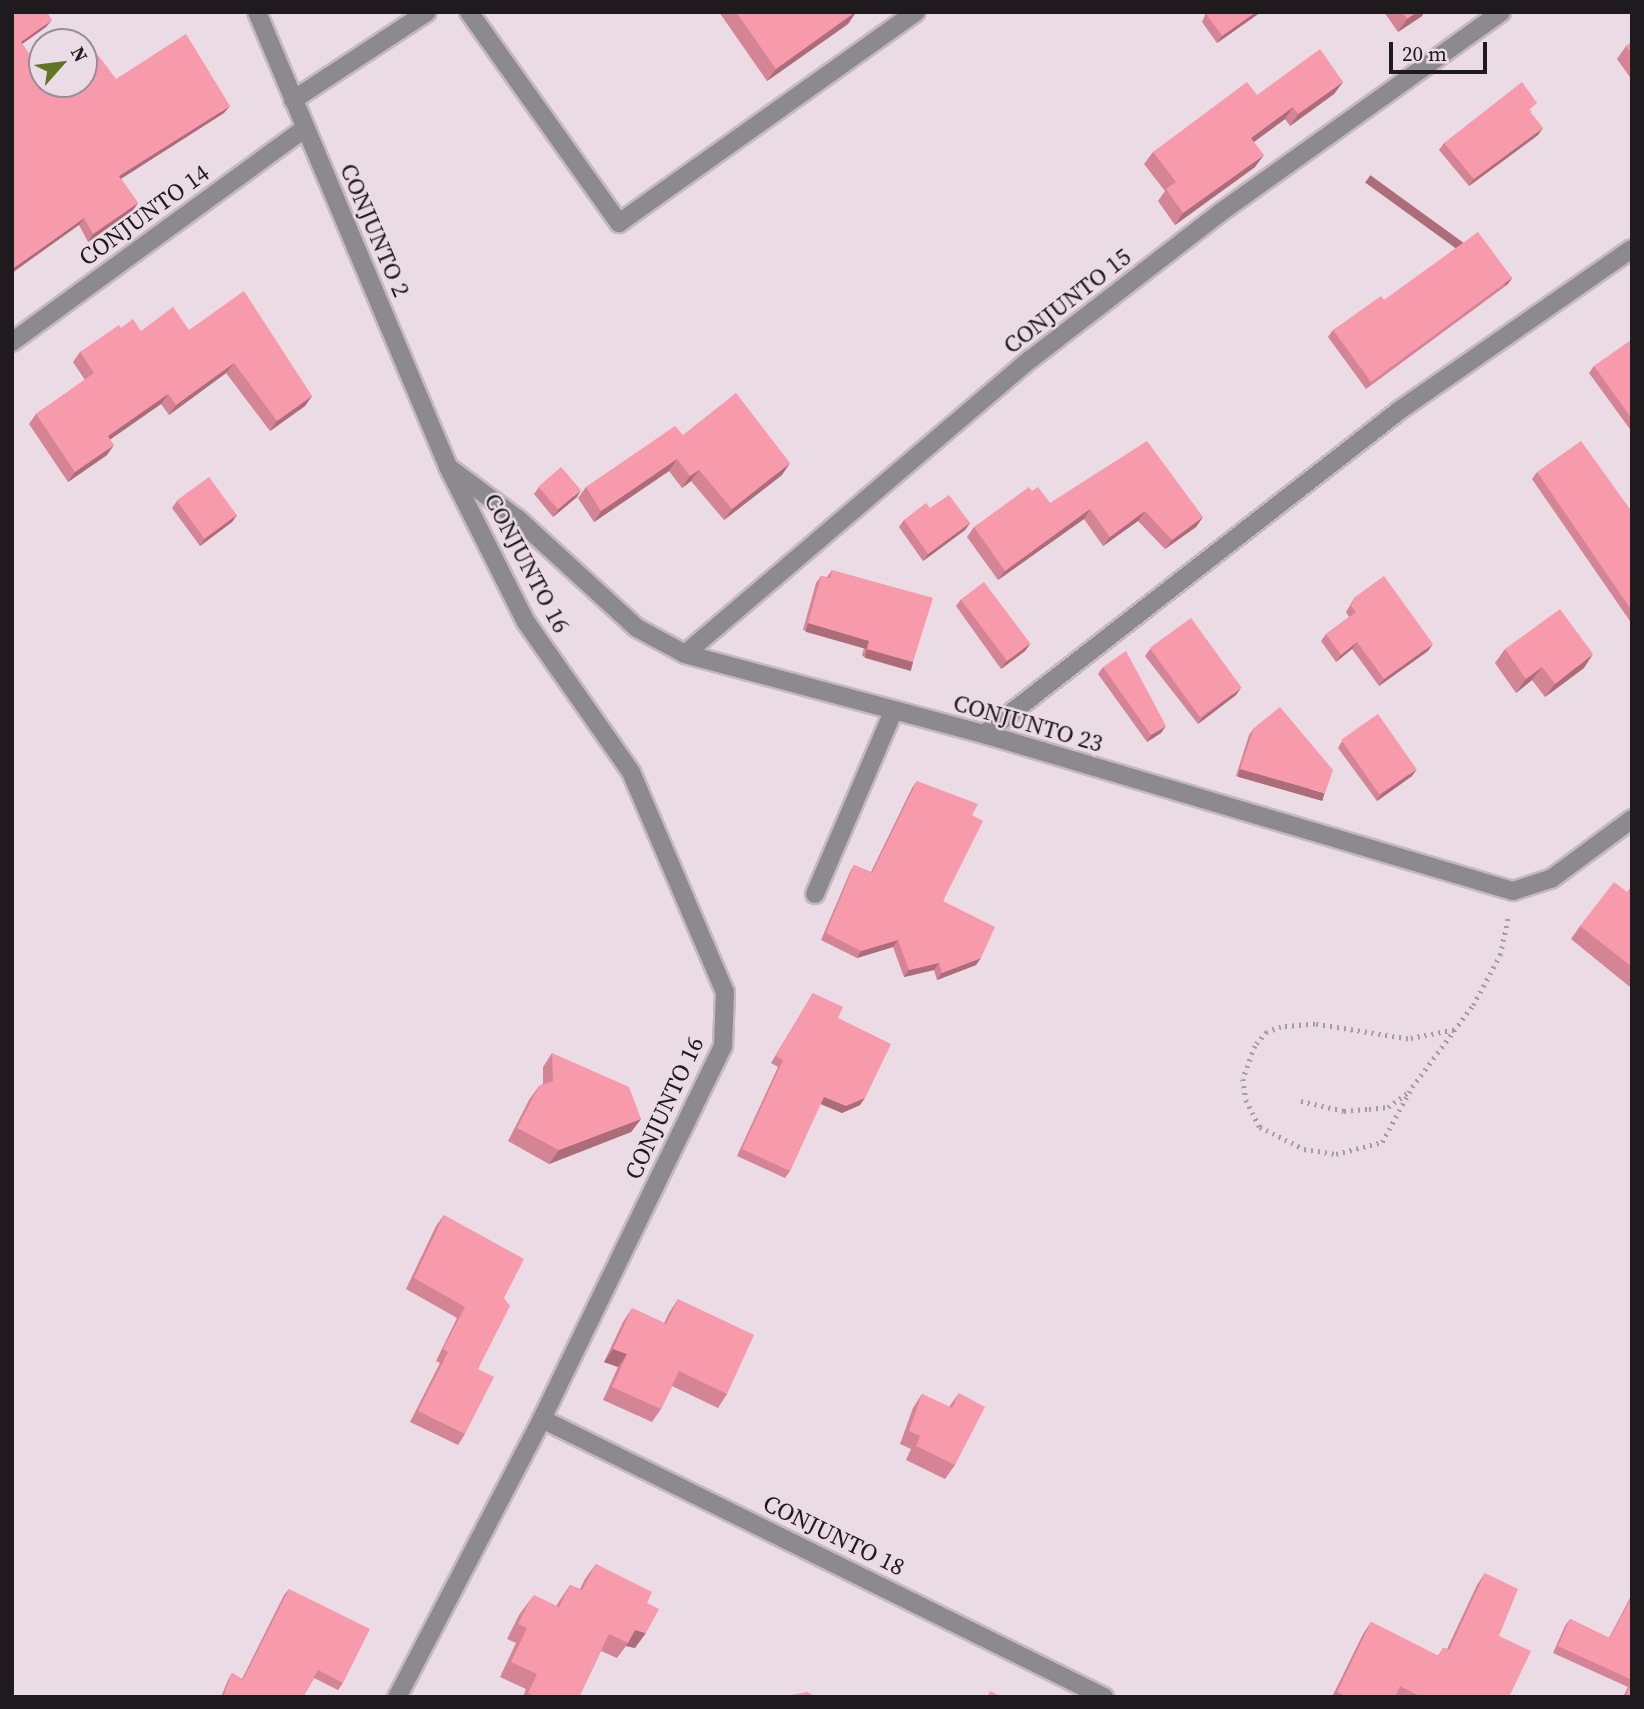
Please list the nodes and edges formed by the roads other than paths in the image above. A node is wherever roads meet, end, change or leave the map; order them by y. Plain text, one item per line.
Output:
1 (257, 12) edge
2 (427, 12) edge
3 (469, 12) edge
4 (916, 12) edge
5 (1501, 12) edge
6 (890, 20) edge
7 (293, 100) junction
8 (305, 128) junction
9 (1632, 248) edge
10 (12, 342) edge
11 (448, 467) junction
12 (685, 654) junction
13 (893, 712) junction
14 (984, 734) junction
15 (1632, 819) edge
16 (815, 894) dead end
17 (542, 1419) junction
18 (397, 1697) edge
19 (1104, 1697) edge

1 - 7 street, CONJUNTO 2
2 - 7 street
3 - 6 street
4 - 6 street
5 - 12 street, CONJUNTO 15
7 - 8 street, CONJUNTO 2
8 - 10 street, CONJUNTO 14
8 - 11 street, CONJUNTO 2
9 - 14 street
11 - 12 street, CONJUNTO 23
11 - 17 street, CONJUNTO 16
12 - 13 street, CONJUNTO 23
13 - 14 street, CONJUNTO 23
13 - 16 street
14 - 15 street, CONJUNTO 23
17 - 18 street, CONJUNTO 16
17 - 19 street, CONJUNTO 18

